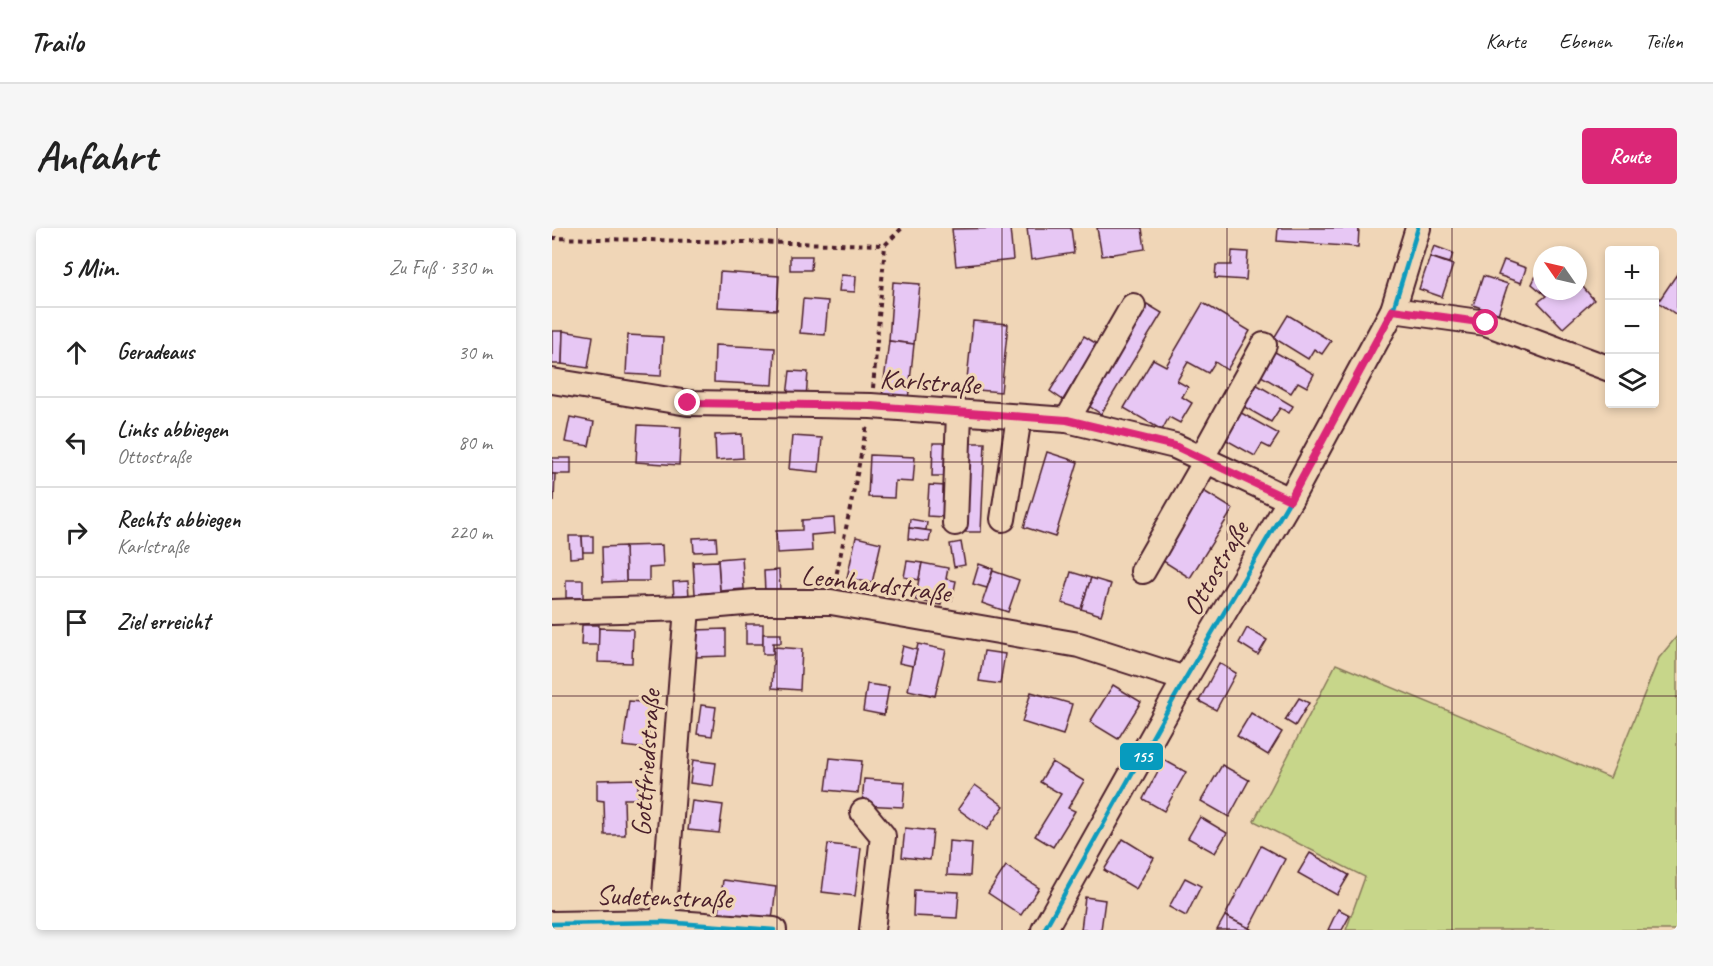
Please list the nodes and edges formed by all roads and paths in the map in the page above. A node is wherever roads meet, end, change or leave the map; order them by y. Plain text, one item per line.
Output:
1 (1418, 228) edge
2 (552, 238) edge
3 (885, 245) dead end
4 (1133, 306) dead end
5 (1393, 310) junction
6 (1264, 345) dead end
7 (1605, 367) edge
8 (552, 381) edge
9 (959, 413) junction
10 (1019, 417) junction
11 (1067, 420) junction
12 (1204, 460) junction
13 (1290, 500) junction
14 (1003, 519) dead end
15 (955, 523) dead end
16 (1143, 571) dead end
17 (687, 608) junction
18 (552, 612) edge
19 (1185, 679) junction
20 (863, 812) dead end
21 (663, 922) junction
22 (562, 926) edge
23 (774, 930) edge
24 (872, 930) edge
25 (1044, 930) edge

1 - 5 street, Ottostraße
2 - 3 path
4 - 11 street
5 - 7 street
5 - 13 street, Ottostraße
6 - 12 street
8 - 9 street, Karlstraße
9 - 10 street, Karlstraße
9 - 15 street
10 - 11 street, Karlstraße
10 - 14 street
11 - 12 street, Karlstraße
12 - 13 street, Karlstraße
12 - 16 street
13 - 19 street, Ottostraße
17 - 18 street, Leonhardstraße
17 - 19 street, Leonhardstraße
17 - 21 street, Gottfriedstraße
19 - 25 street, Ottostraße
20 - 24 street
21 - 22 street, Sudetenstraße
21 - 23 street, Sudetenstraße

